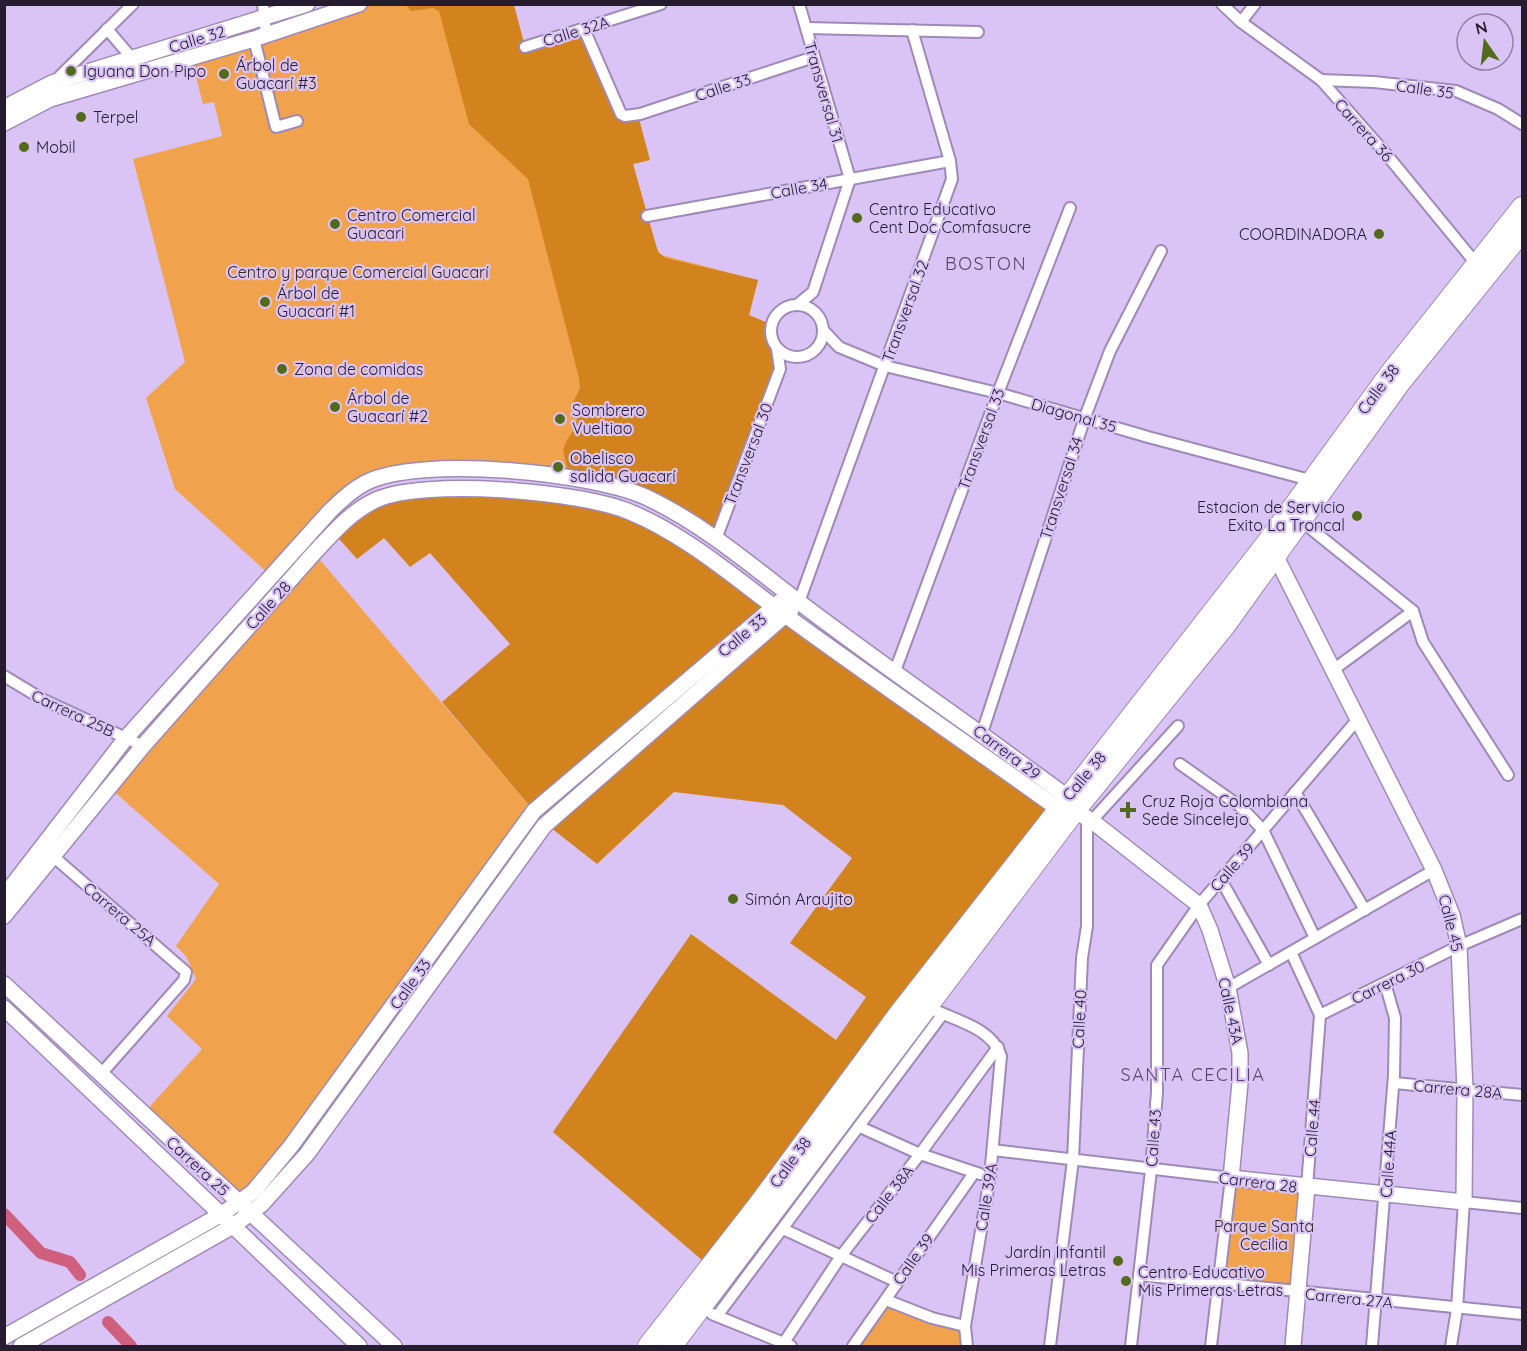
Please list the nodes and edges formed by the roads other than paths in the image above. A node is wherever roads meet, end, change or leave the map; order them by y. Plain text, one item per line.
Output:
1 (133, 4) edge
2 (307, 4) edge
3 (359, 4) edge
4 (661, 4) edge
5 (799, 4) edge
6 (1222, 4) edge
7 (1255, 4) edge
8 (263, 12) edge
9 (1241, 22) junction
10 (806, 28) junction
11 (107, 29) junction
12 (584, 29) junction
13 (912, 30) junction
14 (978, 32) dead end
15 (260, 37) junction
16 (525, 47) dead end
17 (814, 57) junction
18 (137, 65) junction
19 (1321, 80) junction
20 (52, 83) junction
21 (4, 108) edge
22 (297, 121) dead end
23 (4, 123) edge
24 (1522, 124) edge
25 (950, 161) junction
26 (850, 179) junction
27 (1522, 207) edge
28 (1070, 208) dead end
29 (647, 216) dead end
30 (1522, 232) edge
31 (1161, 251) dead end
32 (1482, 270) junction
33 (813, 292) junction
34 (797, 305) junction
35 (819, 317) junction
36 (823, 330) junction
37 (839, 347) junction
38 (777, 349) junction
39 (814, 352) junction
40 (801, 357) junction
41 (885, 366) junction
42 (780, 369) junction
43 (998, 393) junction
44 (1084, 417) junction
45 (569, 476) joint
46 (1310, 480) junction
47 (628, 511) joint
48 (1300, 520) junction
49 (716, 539) junction
50 (1272, 549) junction
51 (797, 594) junction
52 (780, 611) junction
53 (1413, 611) junction
54 (1333, 670) junction
55 (895, 671) junction
56 (4, 676) edge
57 (1358, 719) junction
58 (1178, 726) dead end
59 (982, 733) junction
60 (126, 738) junction
61 (143, 746) junction
62 (1179, 764) dead end
63 (1508, 775) dead end
64 (1295, 792) junction
65 (1067, 805) junction
66 (1092, 821) junction
67 (1263, 830) junction
68 (54, 857) junction
69 (1434, 870) junction
70 (1221, 880) junction
71 (4, 896) edge
72 (1199, 905) junction
73 (1365, 910) junction
74 (4, 916) edge
75 (458, 918) junction
76 (1522, 923) edge
77 (472, 928) junction
78 (1315, 938) junction
79 (1459, 946) junction
80 (1291, 952) junction
81 (1269, 965) junction
82 (1385, 983) junction
83 (4, 984) edge
84 (1228, 988) junction
85 (4, 1008) edge
86 (934, 1010) junction
87 (1320, 1016) junction
88 (998, 1047) junction
89 (101, 1074) junction
90 (1394, 1083) junction
91 (1465, 1090) junction
92 (1522, 1095) edge
93 (860, 1127) junction
94 (993, 1150) junction
95 (920, 1155) junction
96 (1072, 1160) junction
97 (1151, 1170) junction
98 (974, 1173) junction
99 (990, 1177) junction
100 (1231, 1178) junction
101 (1307, 1188) junction
102 (1386, 1194) junction
103 (1464, 1202) junction
104 (243, 1208) junction
105 (1522, 1208) edge
106 (222, 1214) junction
107 (233, 1226) junction
108 (783, 1229) junction
109 (841, 1256) junction
110 (1139, 1275) junction
111 (897, 1282) junction
112 (1219, 1283) junction
113 (1298, 1292) junction
114 (885, 1300) junction
115 (1377, 1301) junction
116 (1457, 1309) junction
117 (709, 1313) junction
118 (1522, 1314) edge
119 (965, 1326) junction
120 (4, 1337) edge
121 (787, 1345) edge
122 (21, 1347) edge
123 (359, 1347) edge
124 (394, 1347) edge
125 (648, 1347) edge
126 (672, 1347) edge
127 (853, 1347) edge
128 (967, 1347) edge
129 (1050, 1347) edge
130 (1131, 1347) edge
131 (1211, 1347) edge
132 (1293, 1347) edge
133 (1372, 1347) edge
134 (1451, 1347) edge

1 - 11 street
2 - 8 street, Calle 32
3 - 15 street, Calle 32
4 - 12 street, Calle 32A
5 - 10 street, Transversal 31
6 - 9 street, Carrera 36
7 - 9 street
8 - 15 street
8 - 18 street, Calle 32
9 - 19 street, Carrera 36
10 - 13 street
10 - 17 street, Transversal 31
11 - 18 street
11 - 20 street
12 - 16 street, Calle 32A
12 - 17 street, Calle 33
13 - 14 street
13 - 25 street, Transversal 32
15 - 18 street, Calle 32
15 - 22 street
17 - 26 street, Transversal 31
18 - 20 street, Calle 32
18 - 23 street
19 - 24 street, Calle 35
19 - 32 street, Carrera 36
20 - 21 street, Calle 32
25 - 26 street, Calle 34
25 - 41 street, Transversal 32
26 - 29 street, Calle 34
26 - 33 street
27 - 32 highway, Calle 38
28 - 43 street, Transversal 33
30 - 32 highway, Calle 38
31 - 44 street, Transversal 34
32 - 46 highway, Calle 38
32 - 48 highway, Calle 38
33 - 34 street
33 - 35 street
34 - 35 street
34 - 38 street
35 - 36 street
36 - 37 street, Diagonal 35
36 - 39 street
37 - 39 street
37 - 41 street, Diagonal 35
38 - 40 street
38 - 42 street, Transversal 30
39 - 40 street
40 - 42 street
41 - 43 street, Diagonal 35
41 - 51 street, Transversal 32
42 - 49 street, Transversal 30
43 - 44 street, Diagonal 35
43 - 55 street, Transversal 33
44 - 46 street, Diagonal 35
44 - 59 street, Transversal 34
45 - 49 street, Carrera 29
45 - 60 street, Calle 28
46 - 50 highway, Calle 38
47 - 52 street, Carrera 29
47 - 61 street, Calle 28
48 - 50 highway, Calle 38
48 - 53 street
49 - 51 street, Carrera 29
50 - 54 street, Calle 45
50 - 65 highway, Calle 38
51 - 52 street, Calle 33
51 - 55 street, Carrera 29
52 - 65 street, Carrera 29
52 - 75 street, Calle 33
52 - 77 street, Calle 33
53 - 54 street
53 - 63 street
54 - 57 street, Calle 45
55 - 59 street, Carrera 29
56 - 60 street, Carrera 25B
57 - 64 street, Calle 39
57 - 69 street, Calle 45
58 - 66 street, Calle 40
59 - 65 street, Carrera 29
60 - 61 street, Carrera 25B
60 - 71 street, Calle 28
61 - 68 street, Calle 28
62 - 67 street
64 - 67 street, Calle 39
64 - 73 street
65 - 66 street, Calle 43A
65 - 86 highway, Calle 38
65 - 125 highway, Calle 38
66 - 72 street, Calle 43A
66 - 96 street, Calle 40
67 - 70 street, Calle 39
67 - 78 street
68 - 74 street, Calle 28
68 - 89 street, Carrera 25A
69 - 73 street
69 - 79 street, Calle 45
70 - 72 street, Calle 39
70 - 81 street
72 - 84 street, Calle 43A
72 - 97 street, Calle 43
73 - 78 street
75 - 77 street
75 - 104 street, Calle 33
76 - 79 street, Carrera 30
77 - 104 street, Calle 33
78 - 80 street
79 - 82 street, Carrera 30
79 - 91 street, Calle 45
80 - 81 street
80 - 87 street, Calle 44
81 - 84 street
82 - 87 street, Carrera 30
82 - 90 street, Calle 44A
83 - 89 street, Carrera 25
84 - 100 street, Calle 43A
85 - 106 street, Carrera 25
86 - 88 street
86 - 93 street
86 - 117 highway, Calle 38
87 - 101 street, Calle 44
88 - 94 street, Calle 39A
88 - 95 street, Calle 38A
89 - 104 street, Carrera 25
90 - 91 street, Carrera 28A
90 - 102 street, Calle 44A
91 - 92 street, Carrera 28A
91 - 103 street, Calle 45
93 - 95 street
93 - 108 street
94 - 96 street, Carrera 28
94 - 99 street, Calle 39A
95 - 98 street
95 - 109 street, Calle 38A
96 - 97 street, Carrera 28
96 - 129 street, Calle 40
97 - 100 street, Carrera 28
97 - 110 street, Calle 43
98 - 99 street
98 - 111 street, Calle 39
99 - 119 street, Calle 39A
100 - 101 street, Carrera 28
100 - 112 street, Calle 43A
101 - 102 street, Carrera 28
101 - 113 street, Calle 44
102 - 103 street, Carrera 28
102 - 115 street, Calle 44A
103 - 105 street, Carrera 28
103 - 116 street, Calle 45
104 - 106 street, Calle 33
104 - 107 street, Calle 33
104 - 124 street, Carrera 25
106 - 107 street, Carrera 25
106 - 120 street, Calle 33
107 - 122 street, Calle 33
107 - 123 street, Carrera 25
108 - 109 street
108 - 117 street
109 - 111 street
109 - 121 street, Calle 38A
110 - 112 street, Carrera 27A
110 - 130 street, Calle 43
111 - 114 street, Calle 39
112 - 113 street, Carrera 27A
112 - 131 street, Calle 43A
113 - 115 street, Carrera 27A
113 - 132 street, Calle 44
114 - 119 street
114 - 127 street, Calle 39
115 - 116 street, Carrera 27A
115 - 133 street, Calle 44A
116 - 118 street, Carrera 27A
116 - 134 street, Calle 45
117 - 121 street
117 - 126 highway, Calle 38
119 - 128 street, Calle 39A

